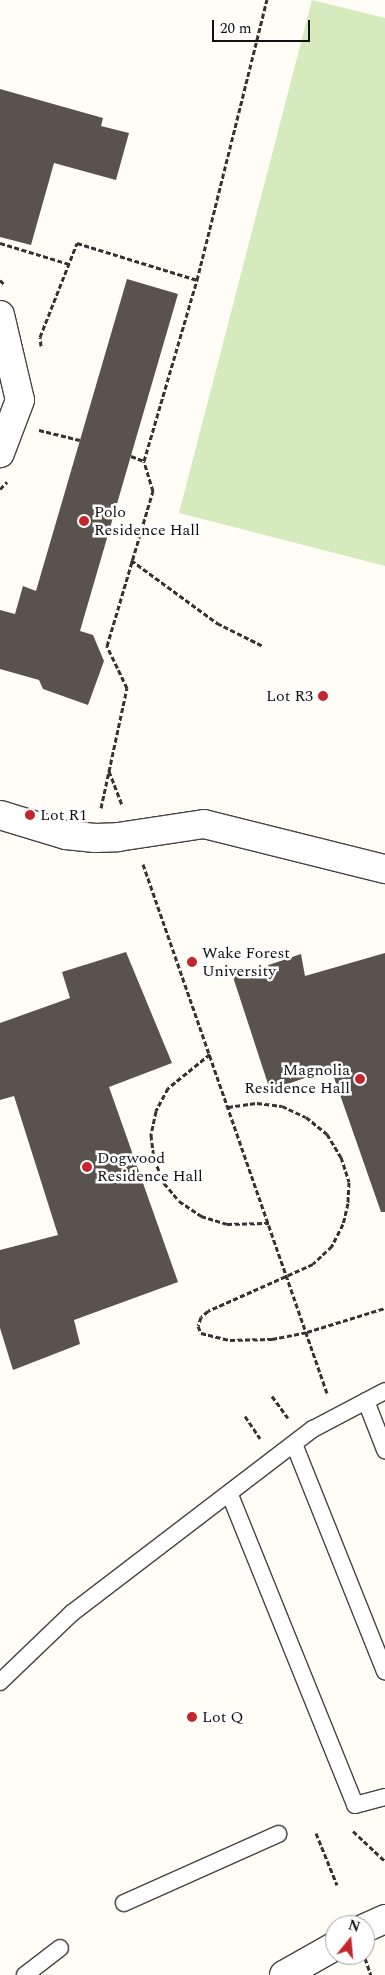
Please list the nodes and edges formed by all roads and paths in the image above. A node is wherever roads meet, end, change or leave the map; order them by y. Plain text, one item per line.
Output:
1 (267, 0) edge
2 (0, 243) edge
3 (69, 264) junction
4 (197, 280) junction
5 (0, 315) edge
6 (42, 356) dead end
7 (40, 421) dead end
8 (80, 440) dead end
9 (0, 452) edge
10 (131, 456) dead end
11 (144, 461) junction
12 (131, 560) junction
13 (263, 646) dead end
14 (109, 770) junction
15 (124, 810) dead end
16 (0, 815) edge
17 (95, 838) junction
18 (142, 860) dead end
19 (385, 870) edge
20 (210, 1054) junction
21 (228, 1107) junction
22 (269, 1224) junction
23 (288, 1278) junction
24 (385, 1308) edge
25 (307, 1332) junction
26 (385, 1391) edge
27 (327, 1393) dead end
28 (366, 1402) junction
29 (294, 1444) junction
30 (385, 1450) edge
31 (230, 1495) junction
32 (385, 1671) edge
33 (0, 1682) edge
34 (385, 1797) edge
35 (348, 1826) dead end
36 (316, 1833) dead end
37 (278, 1834) dead end
38 (385, 1861) edge
39 (337, 1885) dead end
40 (124, 1903) dead end
41 (60, 1948) dead end
42 (325, 1952) edge
43 (25, 1975) edge
44 (284, 1975) edge

1 - 4 path
2 - 3 path
3 - 4 path
3 - 6 path
4 - 11 path
5 - 9 street
7 - 8 path
10 - 11 path
11 - 12 path
12 - 13 path
12 - 14 path
14 - 15 path
14 - 17 path
16 - 17 street
17 - 19 street
18 - 20 path
20 - 21 path
20 - 22 path
21 - 22 path
21 - 23 path
22 - 23 path
23 - 25 path
23 - 25 path
24 - 25 path
25 - 27 path
26 - 28 lane
28 - 29 lane
28 - 30 lane
29 - 31 lane
29 - 32 lane
31 - 33 lane
31 - 34 lane
35 - 38 path
36 - 39 path
37 - 40 lane
41 - 43 lane
42 - 44 street

